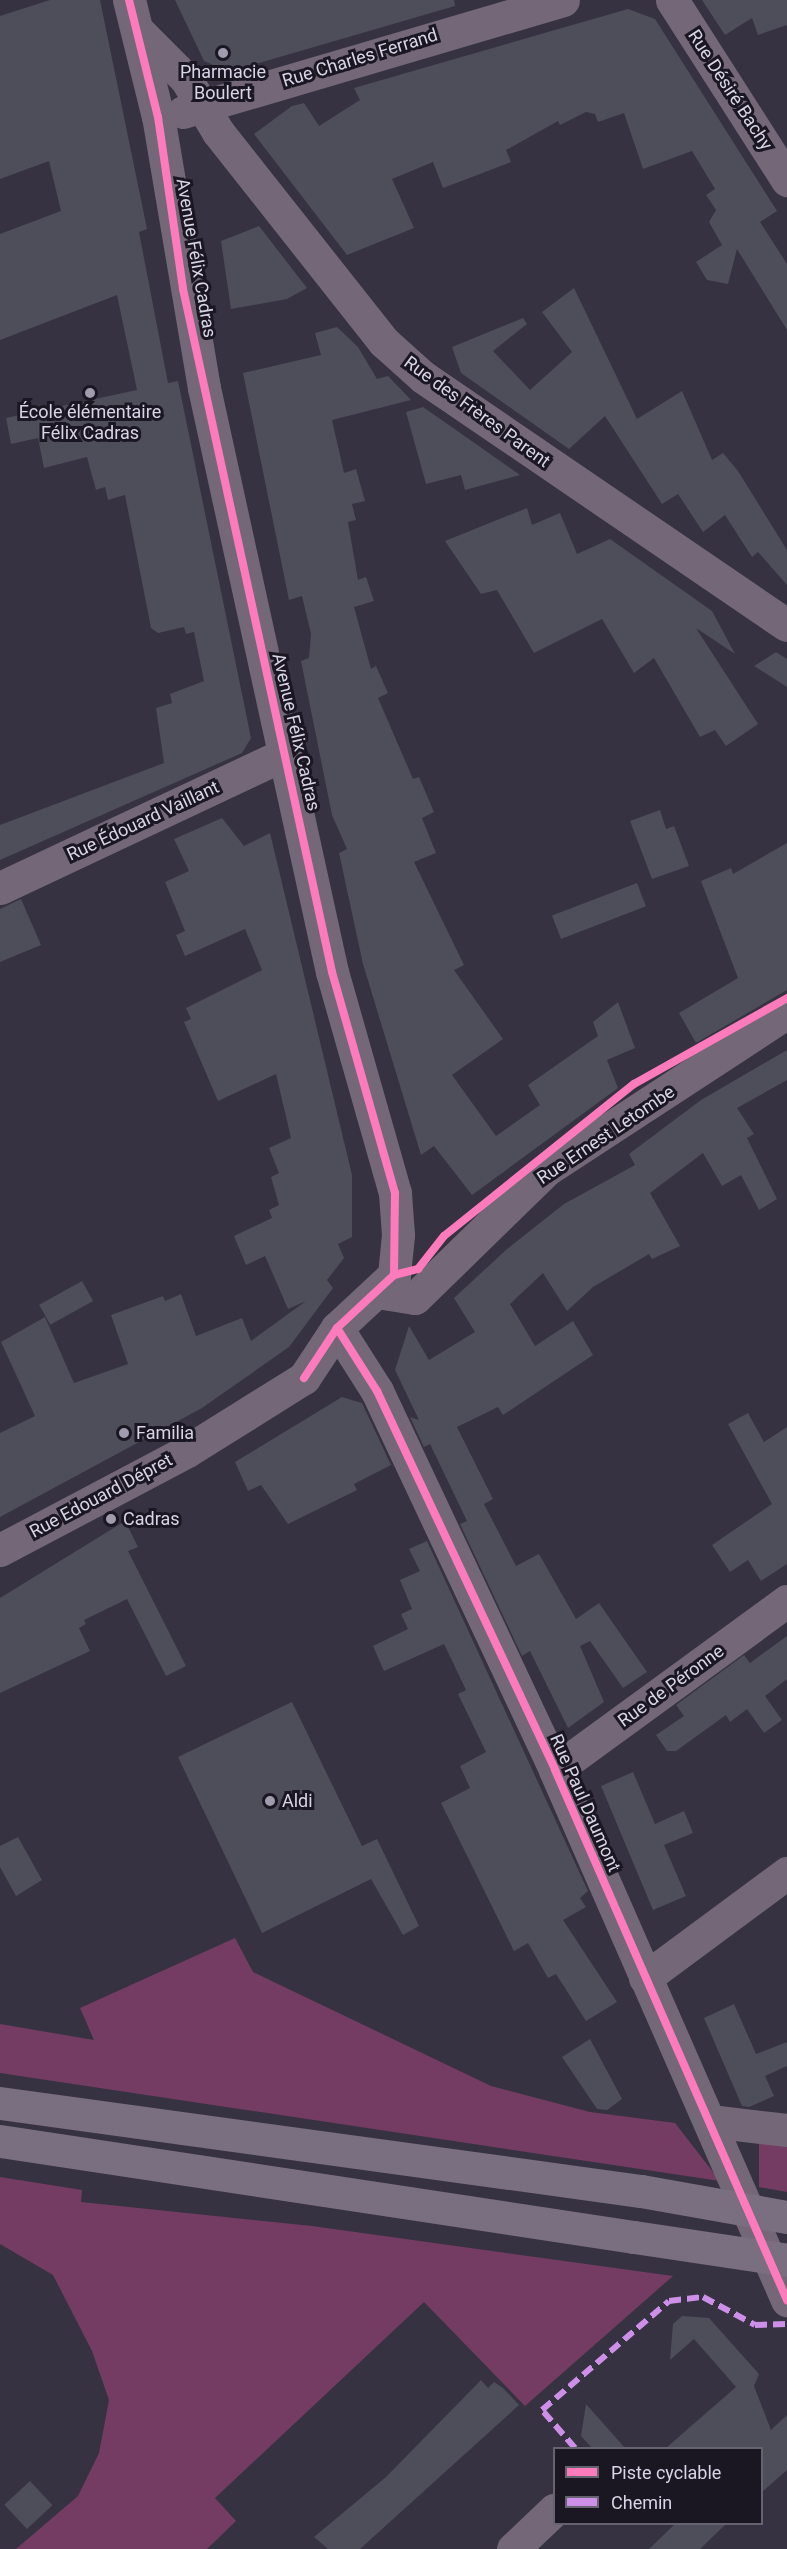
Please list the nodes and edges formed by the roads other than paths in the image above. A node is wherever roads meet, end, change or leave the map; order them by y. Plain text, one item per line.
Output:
1 (129, 0) edge
2 (563, 0) edge
3 (672, 0) edge
4 (139, 32) junction
5 (206, 107) junction
6 (158, 117) junction
7 (787, 180) edge
8 (787, 626) edge
9 (285, 754) junction
10 (0, 888) edge
11 (787, 1012) edge
12 (377, 1292) junction
13 (337, 1328) junction
14 (0, 1550) edge
15 (787, 1601) edge
16 (555, 1770) junction
17 (787, 1873) edge
18 (645, 1978) junction
19 (0, 2103) edge
20 (710, 2121) junction
21 (787, 2130) edge
22 (0, 2141) edge
23 (787, 2217) edge
24 (787, 2260) edge
25 (787, 2300) edge
26 (553, 2512) edge
27 (513, 2549) edge

1 - 4 street, Avenue Félix Cadras
2 - 5 street, Rue Charles Ferrand
3 - 7 street, Rue Désiré Bachy
4 - 5 street, Rue des Frères Parent
4 - 6 street, Avenue Félix Cadras
5 - 6 street, Rue Charles Ferrand
5 - 8 street, Rue des Frères Parent
6 - 9 street, Avenue Félix Cadras
9 - 10 street, Rue Édouard Vaillant
9 - 12 street, Avenue Félix Cadras
11 - 12 street, Rue Ernest Letombe
12 - 13 street, Avenue Félix Cadras
13 - 14 street, Rue Edouard Dépret
13 - 16 street, Rue Paul Daumont
15 - 16 street, Rue de Péronne
16 - 18 street, Rue Paul Daumont
17 - 18 street
18 - 20 street, Rue Paul Daumont
19 - 23 highway, bridge
20 - 21 street
20 - 25 street, Rue Paul Daumont
22 - 24 highway, bridge
26 - 27 street

